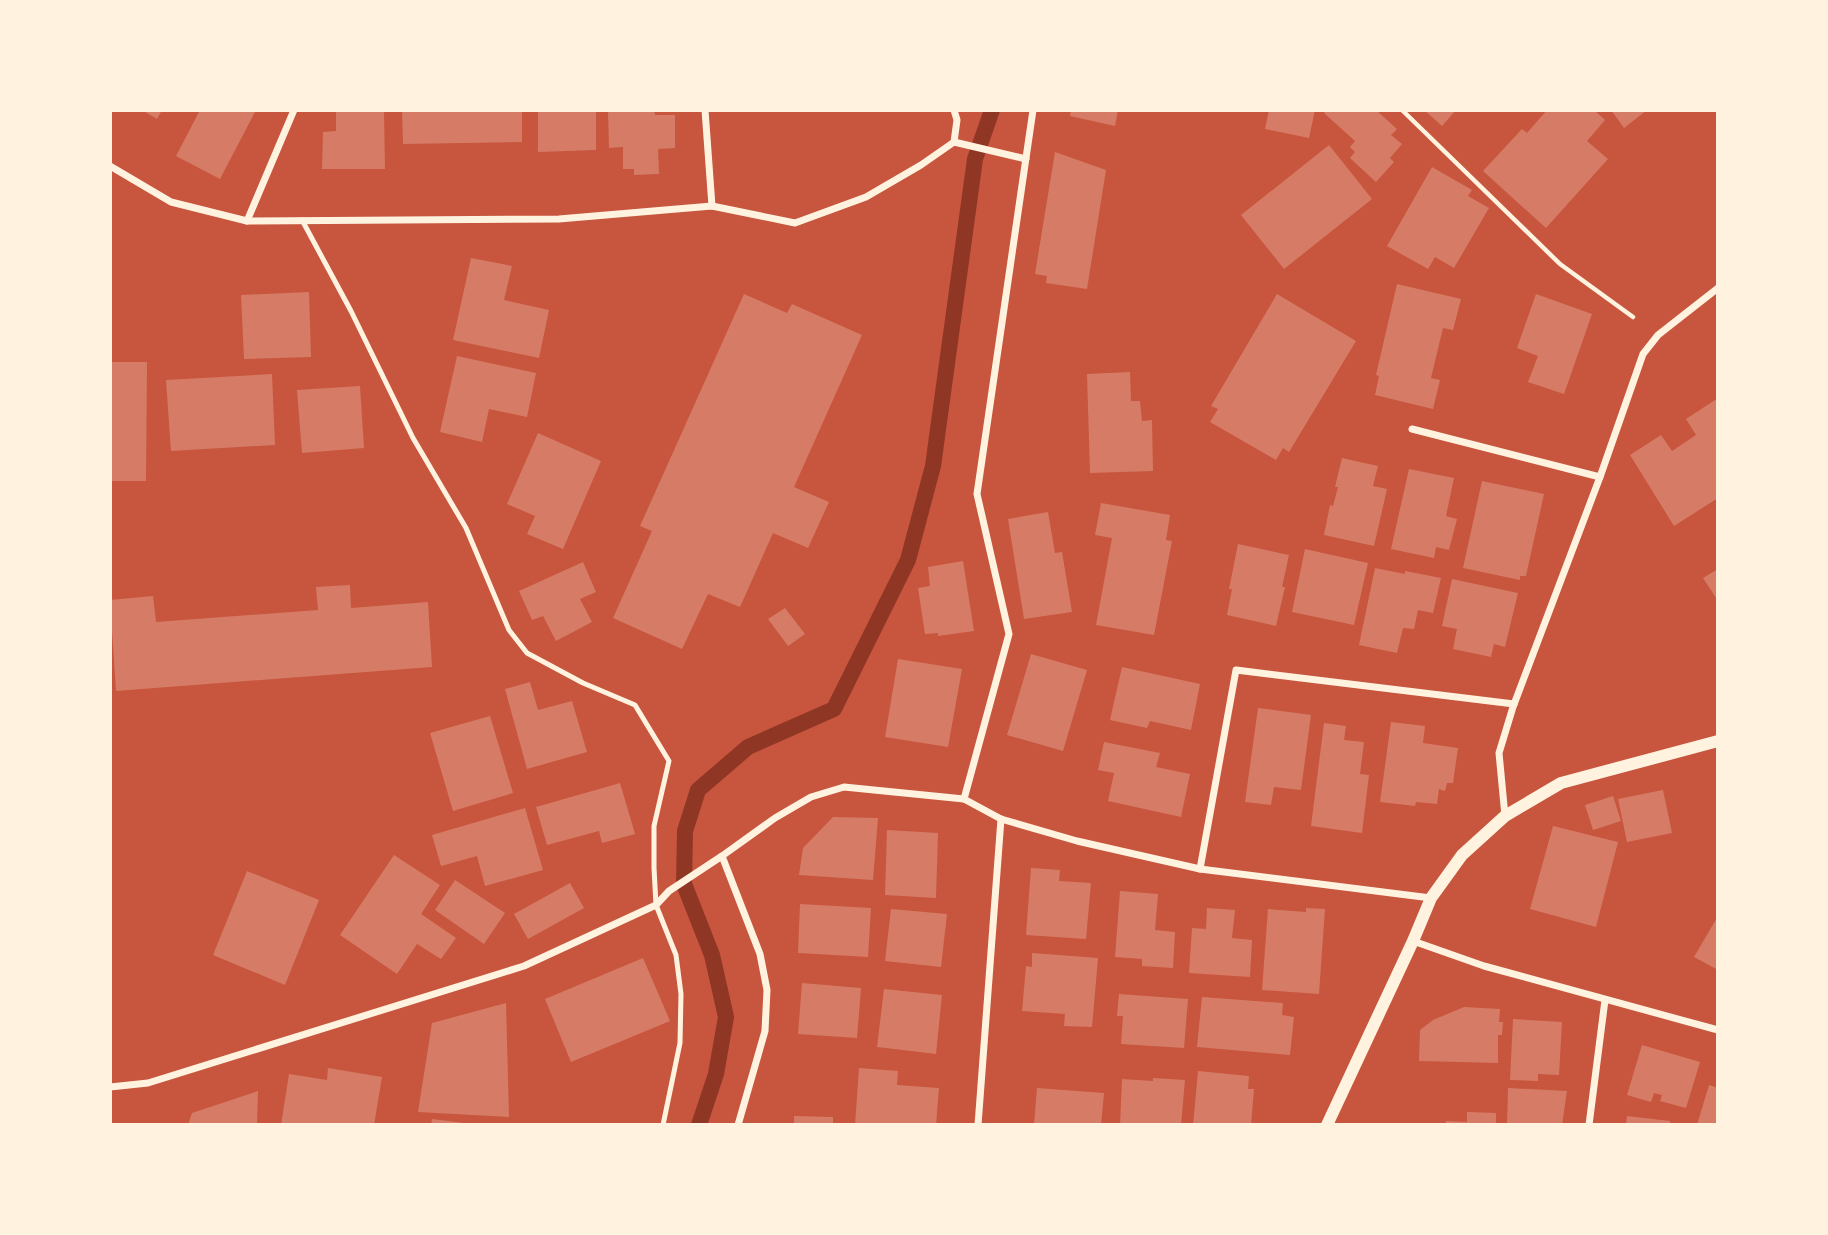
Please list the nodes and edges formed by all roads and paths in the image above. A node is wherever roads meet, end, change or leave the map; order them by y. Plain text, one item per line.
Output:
1 (294, 110) edge
2 (705, 110) edge
3 (954, 110) edge
4 (1033, 110) edge
5 (1402, 110) edge
6 (954, 142) junction
7 (1026, 159) junction
8 (110, 166) edge
9 (712, 206) junction
10 (302, 220) junction
11 (247, 221) junction
12 (1718, 288) edge
13 (1658, 335) junction
14 (1412, 429) dead end
15 (1600, 477) junction
16 (1514, 704) junction
17 (1718, 741) edge
18 (964, 799) junction
19 (1505, 816) junction
20 (1001, 819) junction
21 (722, 856) junction
22 (1200, 869) junction
23 (1431, 898) junction
24 (656, 905) junction
25 (1413, 941) junction
26 (1605, 1000) junction
27 (1718, 1030) edge
28 (110, 1087) edge
29 (663, 1125) edge
30 (738, 1125) edge
31 (978, 1125) edge
32 (1327, 1125) edge
33 (1588, 1125) edge

1 - 11 street
2 - 9 street
3 - 6 street
4 - 7 street
5 - 13 path
6 - 7 street
6 - 9 street
7 - 18 street
8 - 11 street
9 - 10 street
10 - 11 street
10 - 24 lane
12 - 13 street
13 - 15 street
14 - 15 street
15 - 16 street
16 - 19 street
16 - 22 street
17 - 19 street
18 - 20 street
18 - 21 street
19 - 23 street
20 - 22 street
20 - 31 street
21 - 24 street
21 - 30 street
22 - 23 street
23 - 25 street
24 - 28 street
24 - 29 lane
25 - 26 street
25 - 32 street
26 - 27 street
26 - 33 street

